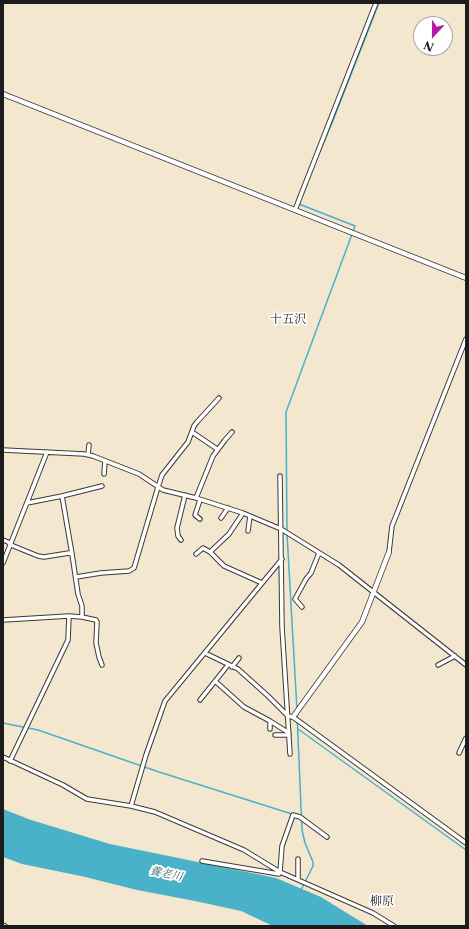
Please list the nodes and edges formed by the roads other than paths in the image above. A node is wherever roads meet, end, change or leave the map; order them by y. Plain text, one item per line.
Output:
1 (376, 3) edge
2 (3, 94) edge
3 (295, 210) junction
4 (466, 278) edge
5 (466, 339) edge
6 (219, 398) dead end
7 (192, 432) junction
8 (232, 432) dead end
9 (89, 445) dead end
10 (217, 449) junction
11 (3, 450) edge
12 (47, 452) junction
13 (88, 455) junction
14 (105, 461) junction
15 (104, 474) dead end
16 (280, 476) dead end
17 (102, 486) dead end
18 (158, 487) junction
19 (62, 496) junction
20 (185, 496) junction
21 (196, 498) junction
22 (200, 500) junction
23 (27, 503) junction
24 (228, 508) junction
25 (243, 513) junction
26 (250, 516) junction
27 (221, 518) dead end
28 (200, 519) dead end
29 (281, 529) junction
30 (248, 530) dead end
31 (3, 540) edge
32 (181, 540) dead end
33 (10, 545) junction
34 (210, 552) junction
35 (389, 552) joint
36 (319, 553) junction
37 (72, 554) junction
38 (196, 554) dead end
39 (282, 559) junction
40 (3, 563) edge
41 (76, 577) junction
42 (262, 583) junction
43 (373, 593) junction
44 (302, 607) dead end
45 (69, 616) junction
46 (82, 617) junction
47 (3, 620) edge
48 (205, 652) junction
49 (455, 656) junction
50 (238, 658) dead end
51 (102, 665) dead end
52 (438, 665) dead end
53 (466, 665) edge
54 (230, 666) junction
55 (215, 681) junction
56 (200, 700) dead end
57 (288, 716) junction
58 (293, 718) junction
59 (270, 721) junction
60 (270, 729) dead end
61 (275, 734) dead end
62 (289, 734) junction
63 (466, 738) edge
64 (459, 753) dead end
65 (290, 754) dead end
66 (3, 757) edge
67 (10, 761) junction
68 (131, 806) junction
69 (327, 837) dead end
70 (466, 843) edge
71 (298, 859) dead end
72 (202, 861) dead end
73 (280, 872) junction
74 (298, 879) junction
75 (394, 926) edge

1 - 3 street
2 - 3 street
3 - 4 street
5 - 35 street
6 - 7 street
7 - 10 street
7 - 18 street
8 - 10 street
9 - 13 street
10 - 21 street
11 - 12 street
12 - 13 street
12 - 23 street
13 - 14 street
14 - 15 street
14 - 18 street
16 - 29 street
17 - 19 street
18 - 20 street
18 - 41 street
19 - 23 street
19 - 37 street
20 - 21 street
20 - 32 street
21 - 22 street
22 - 24 street
22 - 28 street
23 - 33 street
24 - 25 street
24 - 27 street
25 - 26 street
25 - 34 street
26 - 29 street
26 - 30 street
29 - 36 street
29 - 39 street
31 - 33 street
33 - 37 street
33 - 40 street
34 - 38 street
34 - 42 street
35 - 43 street
36 - 43 street
36 - 44 street
37 - 41 street
39 - 42 street
39 - 57 street
41 - 46 street
42 - 48 street
43 - 49 street
43 - 58 street
45 - 46 street
45 - 47 street
45 - 67 street
46 - 51 street
48 - 54 street
48 - 68 street
49 - 52 street
49 - 53 street
50 - 54 street
54 - 55 street
54 - 57 street
55 - 56 street
55 - 59 street
57 - 58 street
57 - 62 street
58 - 70 street
59 - 60 street
59 - 62 street
61 - 62 street
62 - 65 street
63 - 64 street
66 - 67 street
67 - 68 street
68 - 73 street
69 - 73 street
71 - 74 street
72 - 73 street
73 - 74 street
74 - 75 street

